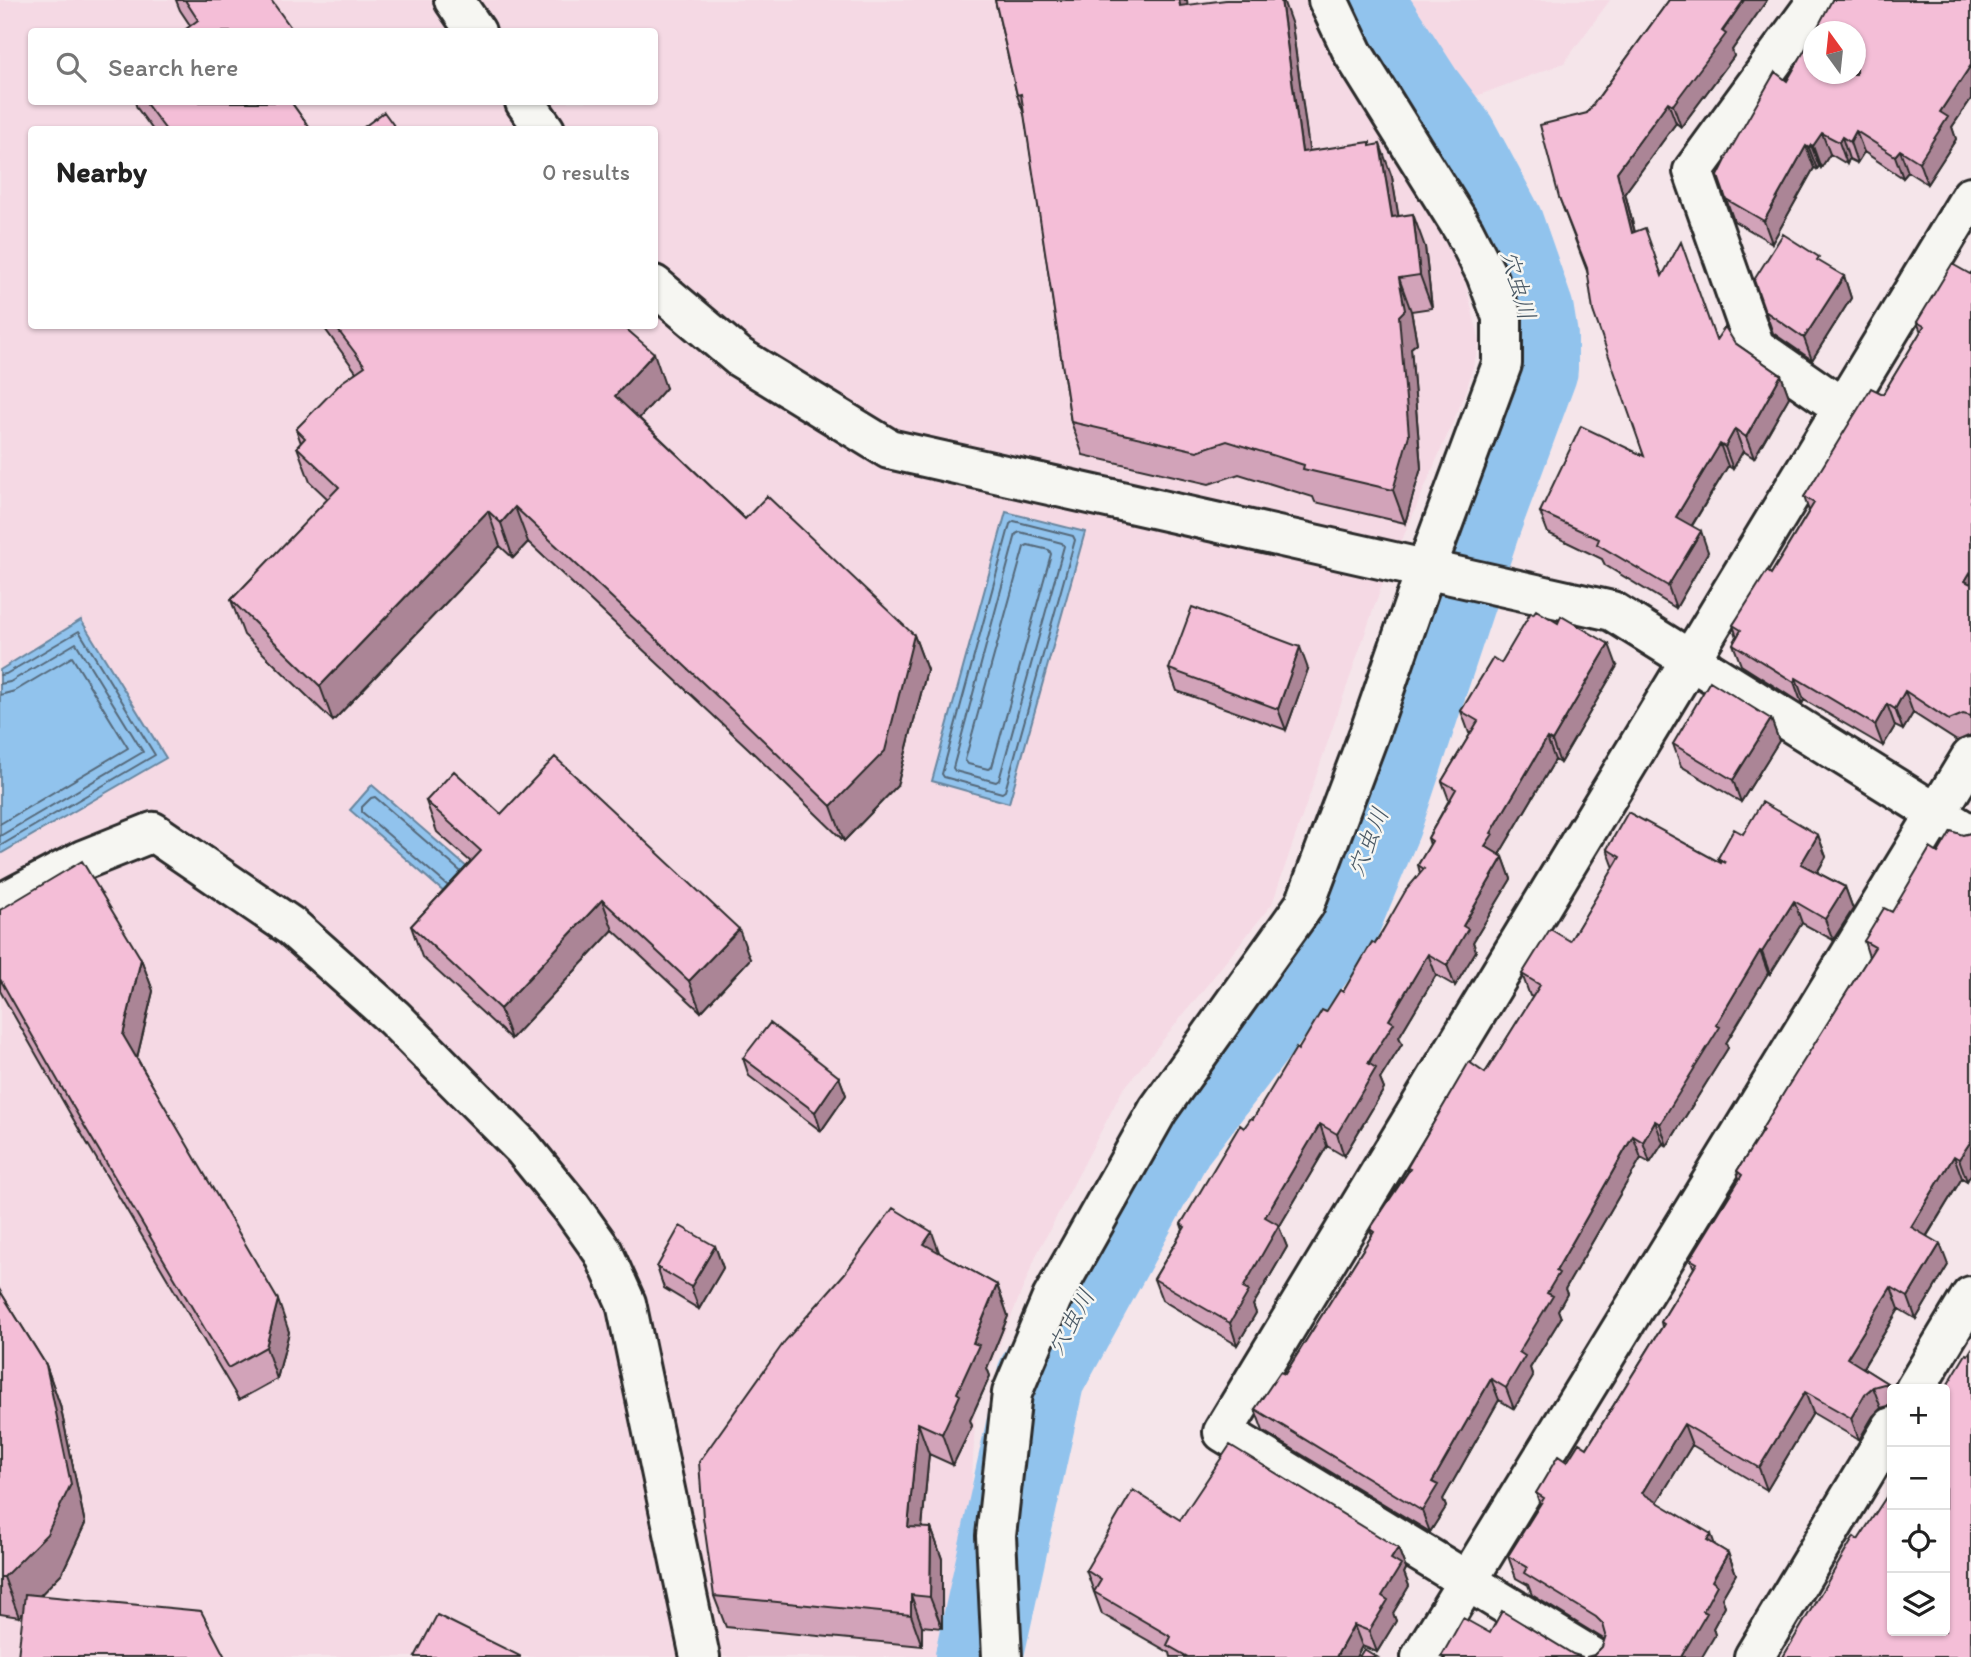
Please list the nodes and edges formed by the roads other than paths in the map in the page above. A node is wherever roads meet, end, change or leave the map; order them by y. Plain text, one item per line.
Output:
1 (454, 0) edge
2 (1328, 0) edge
3 (1818, 0) edge
4 (473, 28) edge
5 (527, 105) edge
6 (542, 126) edge
7 (1971, 196) edge
8 (658, 288) edge
9 (1843, 408) junction
10 (1426, 569) junction
11 (1691, 659) junction
12 (1971, 757) edge
13 (1936, 815) junction
14 (1971, 835) edge
15 (0, 904) edge
16 (1971, 1296) edge
17 (1918, 1384) edge
18 (1887, 1435) edge
19 (1467, 1581) junction
20 (701, 1657) edge
21 (1002, 1657) edge
22 (1421, 1657) edge
23 (1592, 1657) edge
24 (1754, 1657) edge

1 - 4 street
2 - 10 street
3 - 9 street
5 - 6 street
7 - 9 street
8 - 10 street
9 - 11 street
10 - 11 street
10 - 21 street
11 - 13 street
11 - 19 street
12 - 13 street
13 - 14 street
13 - 19 street
15 - 20 street
16 - 17 street
18 - 24 street
19 - 22 street
19 - 23 street

